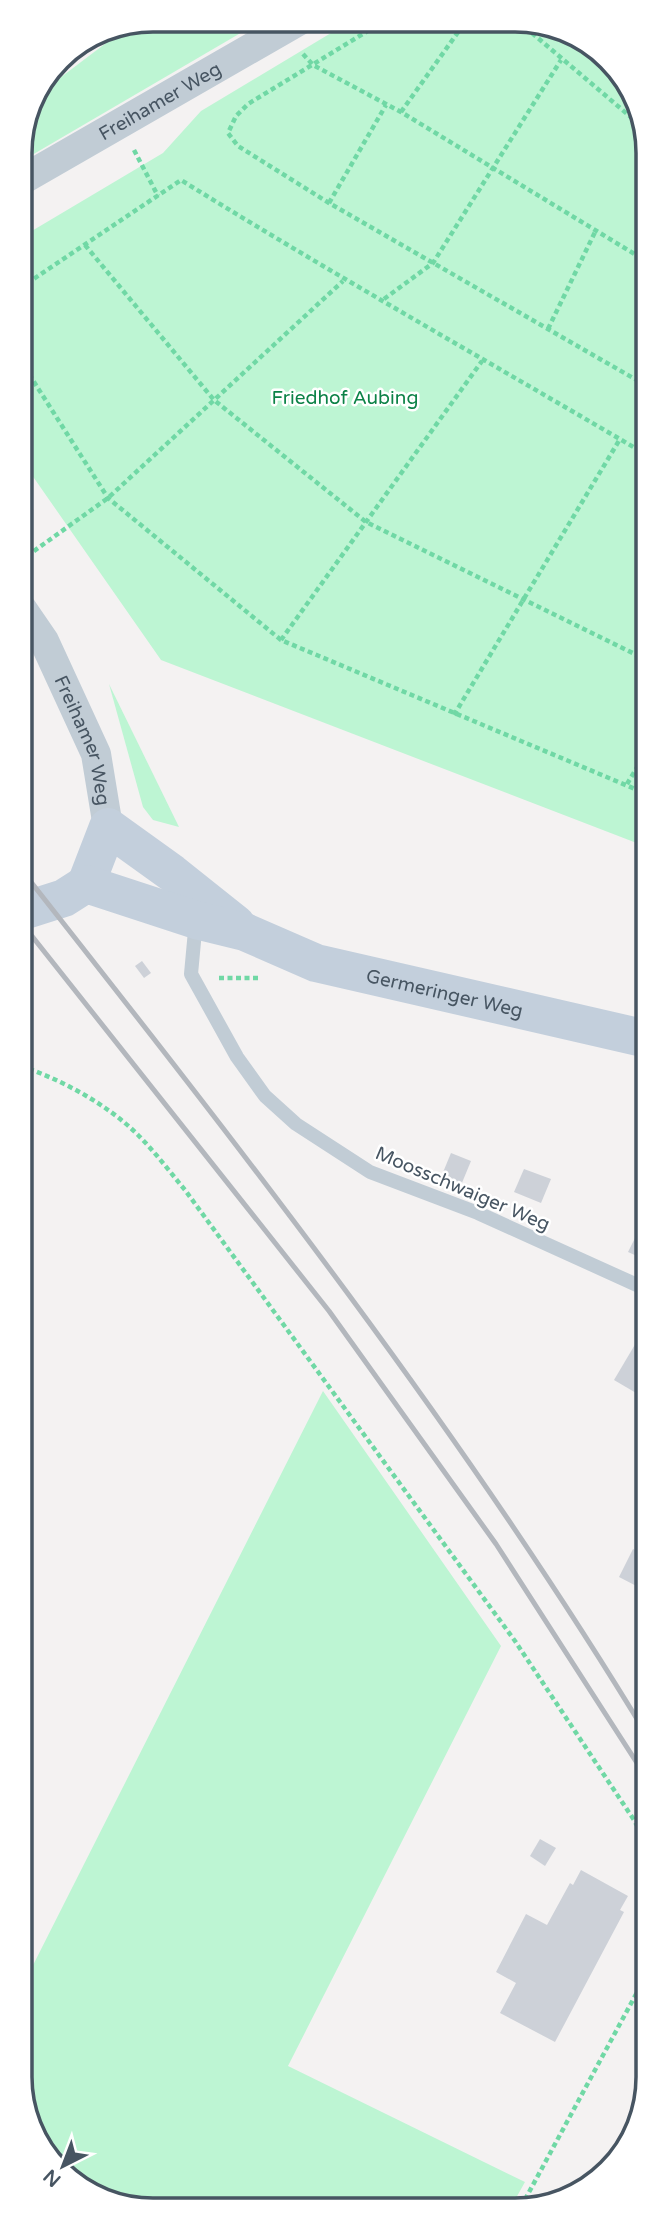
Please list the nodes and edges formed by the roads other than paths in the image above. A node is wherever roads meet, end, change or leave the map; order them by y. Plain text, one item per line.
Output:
1 (279, 32) edge
2 (32, 174) edge
3 (32, 624) edge
4 (108, 827) junction
5 (86, 884) junction
6 (32, 908) edge
7 (196, 920) junction
8 (245, 932) junction
9 (636, 1036) edge
10 (636, 1285) edge

1 - 2 street, Freihamer Weg
3 - 4 street, Freihamer Weg
4 - 5 street, Freihamer Weg
4 - 8 street, Germeringer Weg
5 - 6 street
5 - 7 street, Germeringer Weg
7 - 8 street, Germeringer Weg
7 - 10 lane, Moosschwaiger Weg
8 - 9 street, Germeringer Weg

